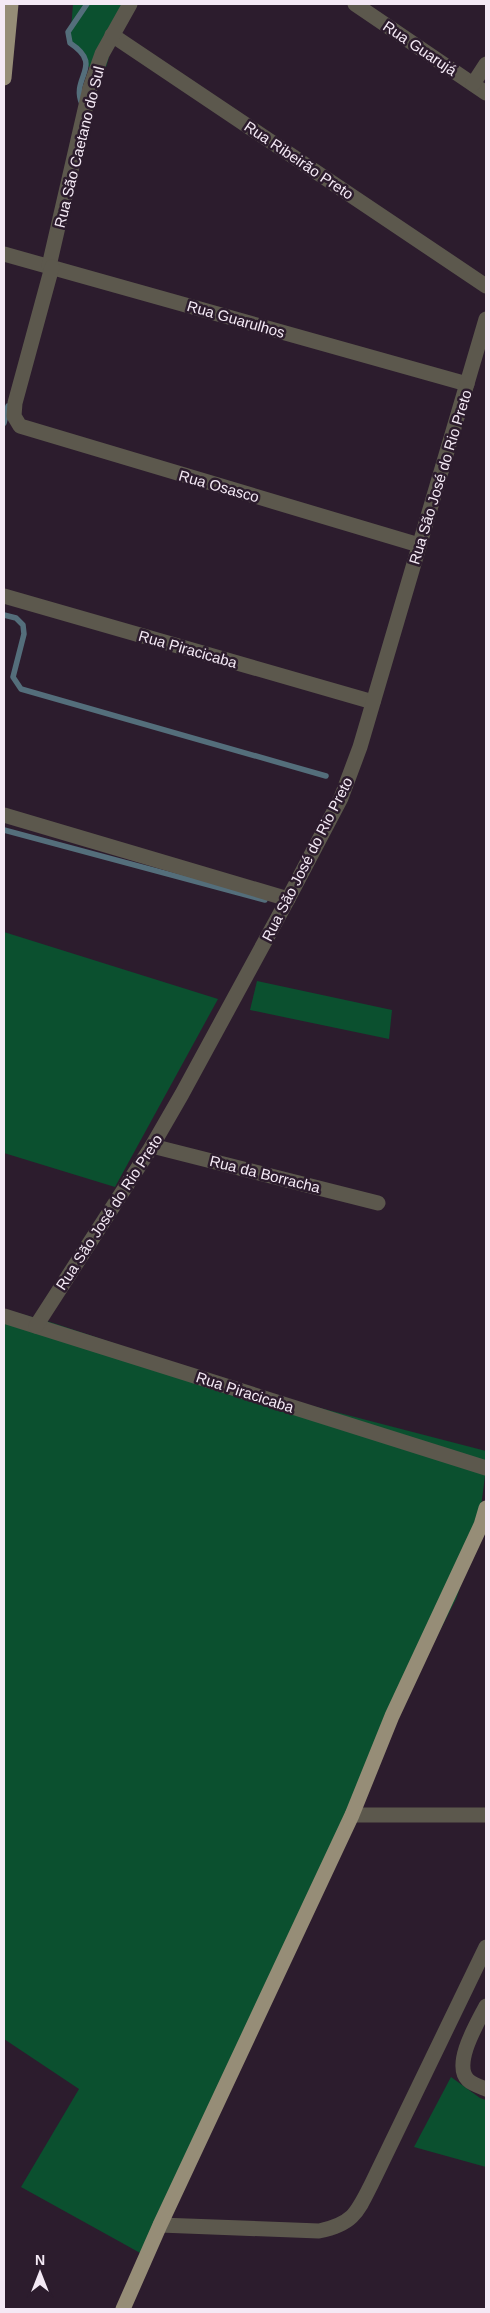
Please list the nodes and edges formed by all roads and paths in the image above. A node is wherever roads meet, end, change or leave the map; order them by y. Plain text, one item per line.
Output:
1 (11, 4) edge
2 (130, 4) edge
3 (355, 4) edge
4 (112, 34) junction
5 (486, 64) edge
6 (4, 78) edge
7 (473, 84) junction
8 (486, 93) edge
9 (4, 254) edge
10 (51, 266) junction
11 (486, 286) edge
12 (486, 319) edge
13 (467, 384) junction
14 (20, 426) joint
15 (419, 545) junction
16 (4, 596) edge
17 (373, 702) junction
18 (4, 815) edge
19 (288, 899) junction
20 (152, 1146) junction
21 (378, 1203) dead end
22 (4, 1316) edge
23 (36, 1326) junction
24 (486, 1468) edge
25 (486, 1508) edge
26 (352, 1815) junction
27 (486, 1815) edge
28 (486, 1947) edge
29 (486, 2006) edge
30 (486, 2089) edge
31 (160, 2225) junction
32 (123, 2309) edge

1 - 6 main road
2 - 4 street, Rua São Caetano do Sul
3 - 7 street, Rua Guarujá
4 - 10 street, Rua São Caetano do Sul
4 - 11 street, Rua Ribeirão Preto
5 - 7 street
7 - 8 street, Rua Guarujá
9 - 10 street, Rua Guarulhos
10 - 13 street, Rua Guarulhos
10 - 14 street, Rua São Caetano do Sul
12 - 13 street, Rua São José do Rio Preto
13 - 15 street, Rua São José do Rio Preto
14 - 15 street, Rua Osasco
15 - 17 street, Rua São José do Rio Preto
16 - 17 street, Rua Piracicaba
17 - 19 street, Rua São José do Rio Preto
18 - 19 street
19 - 20 street, Rua São José do Rio Preto
20 - 21 street, Rua da Borracha
20 - 23 street, Rua São José do Rio Preto
22 - 23 street, Rua Piracicaba
23 - 24 street, Rua Piracicaba
25 - 26 main road
26 - 27 street
26 - 31 main road
28 - 31 street
29 - 30 street
31 - 32 main road

